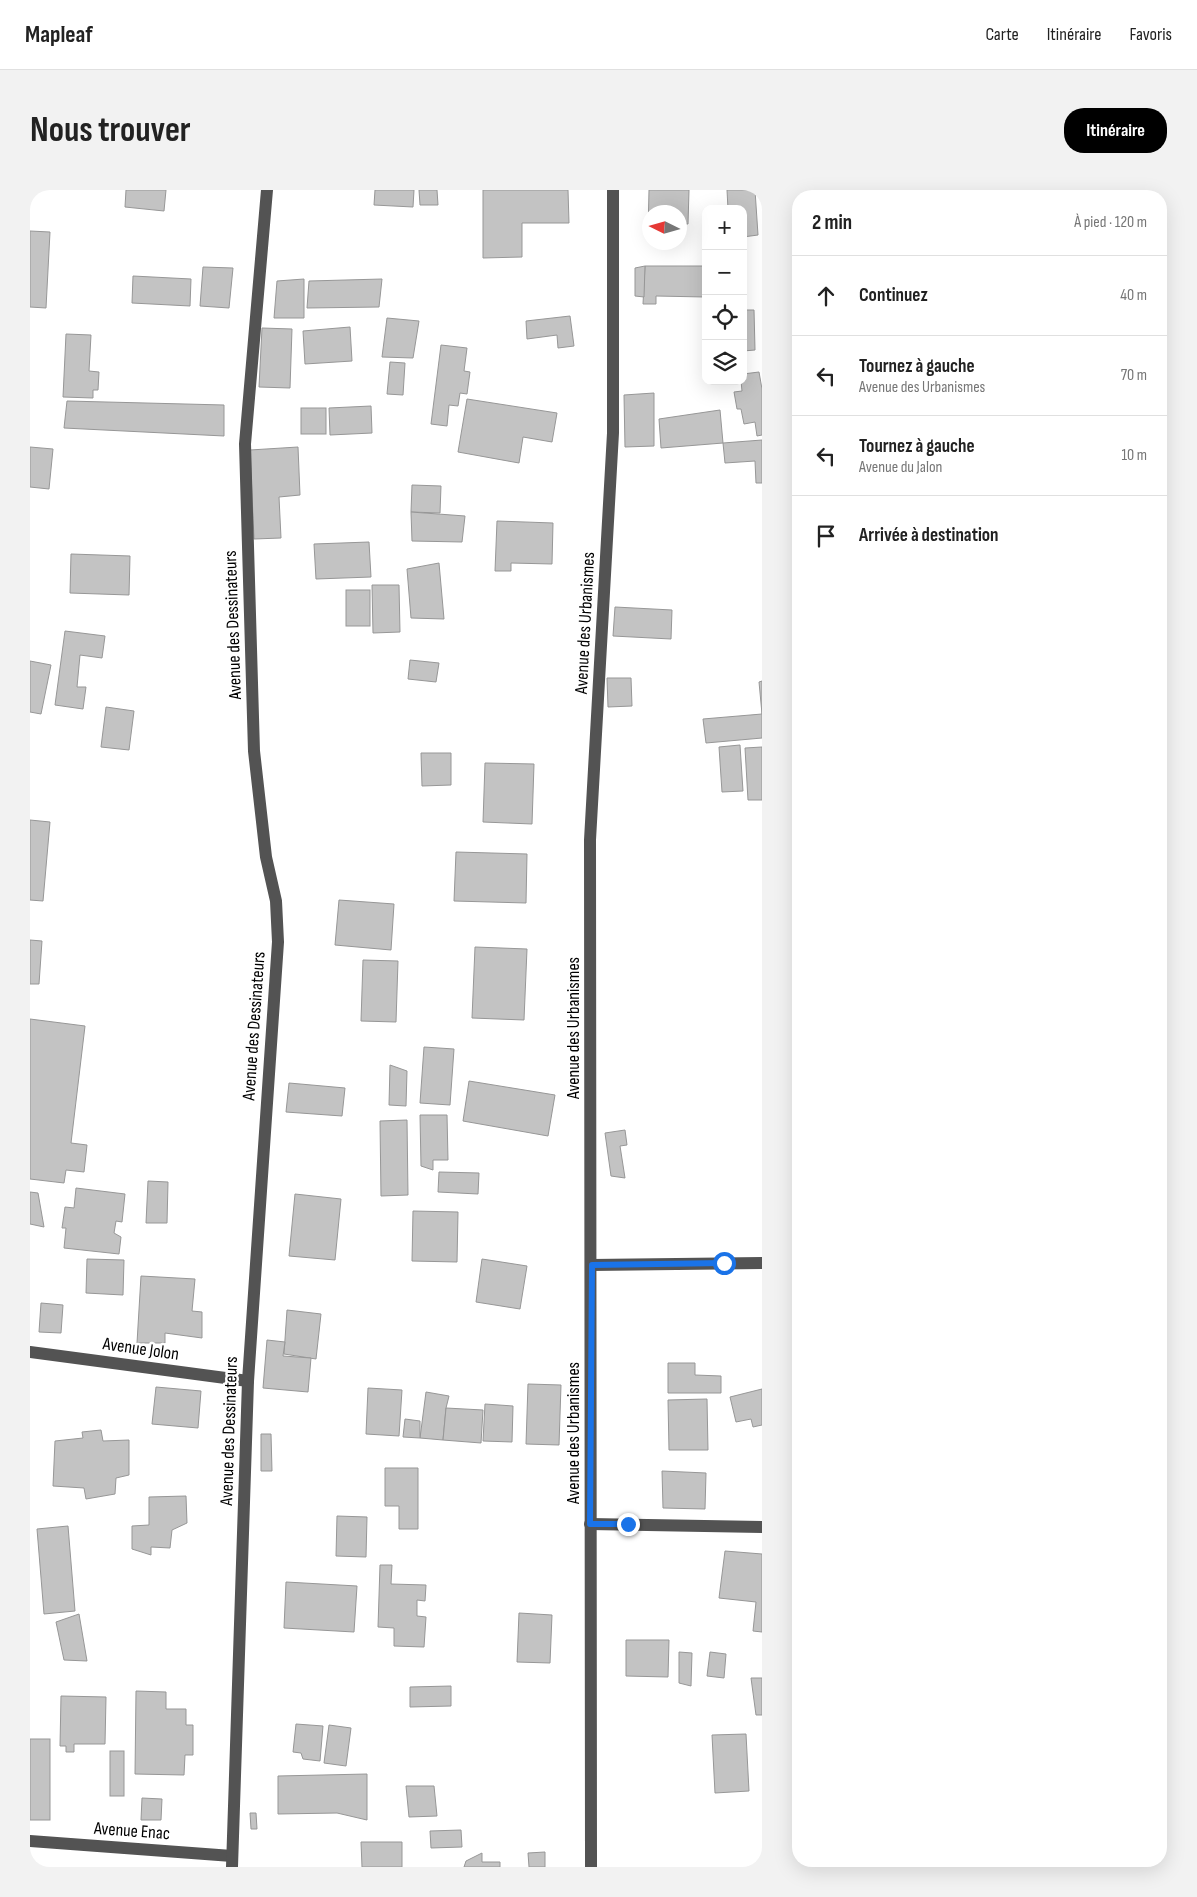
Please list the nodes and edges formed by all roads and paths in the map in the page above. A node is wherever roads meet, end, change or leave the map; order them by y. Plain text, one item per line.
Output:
1 (267, 190) edge
2 (613, 190) edge
3 (762, 1263) edge
4 (592, 1265) junction
5 (30, 1352) edge
6 (248, 1381) junction
7 (590, 1524) junction
8 (762, 1527) edge
9 (30, 1841) edge
10 (232, 1861) edge
11 (591, 1867) edge

1 - 6 street, Avenue des Dessinateurs
2 - 4 street, Avenue des Urbanismes
3 - 4 street
4 - 7 street, Avenue des Urbanismes
5 - 6 street, Avenue Jolon
6 - 10 street, Avenue des Dessinateurs
7 - 8 street
7 - 11 street, Avenue des Urbanismes
9 - 10 street, Avenue Enac

